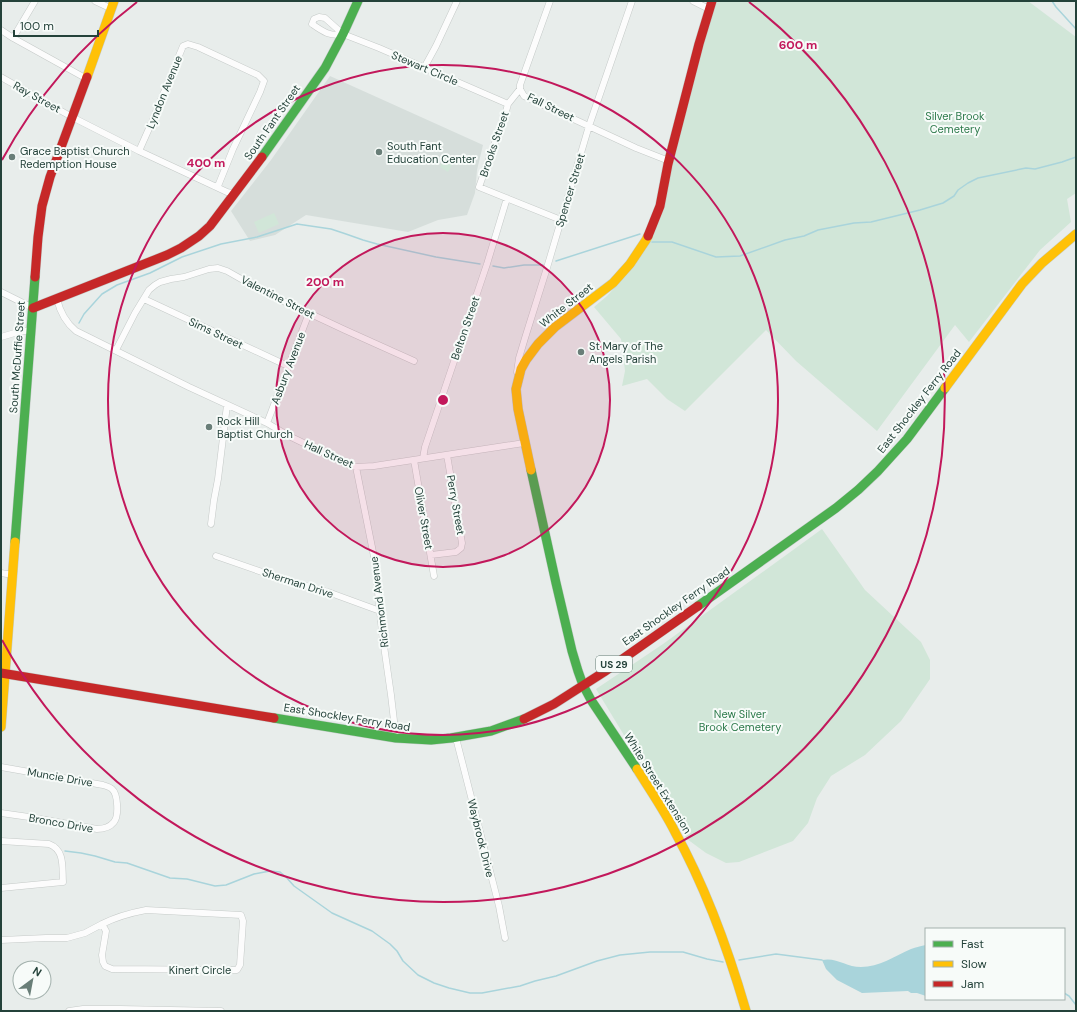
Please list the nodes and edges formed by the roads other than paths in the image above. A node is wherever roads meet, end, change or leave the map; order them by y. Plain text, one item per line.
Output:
1 (35, 1) edge
2 (95, 1) edge
3 (358, 1) edge
4 (457, 1) edge
5 (550, 1) edge
6 (632, 1) edge
7 (693, 1) edge
8 (113, 5) edge
9 (710, 5) edge
10 (1, 30) edge
11 (343, 34) junction
12 (13, 38) junction
13 (424, 68) junction
14 (1, 77) edge
15 (87, 79) junction
16 (520, 89) junction
17 (508, 104) junction
18 (72, 117) junction
19 (589, 126) junction
20 (140, 151) junction
21 (669, 161) junction
22 (218, 186) junction
23 (235, 194) junction
24 (507, 198) junction
25 (561, 220) junction
26 (1076, 234) edge
27 (1, 292) edge
28 (57, 299) junction
29 (144, 299) junction
30 (33, 308) junction
31 (309, 313) junction
32 (31, 330) junction
33 (1, 337) edge
34 (116, 350) junction
35 (414, 361) dead end
36 (288, 366) junction
37 (517, 382) junction
38 (227, 405) junction
39 (267, 423) junction
40 (524, 442) junction
41 (447, 455) junction
42 (423, 458) junction
43 (414, 460) junction
44 (356, 467) junction
45 (211, 524) dead end
46 (431, 555) junction
47 (216, 556) dead end
48 (1, 573) edge
49 (13, 576) junction
50 (434, 576) dead end
51 (380, 611) junction
52 (3, 674) edge
53 (583, 685) junction
54 (1, 723) edge
55 (1, 727) edge
56 (396, 738) junction
57 (456, 738) junction
58 (1, 767) edge
59 (116, 795) joint
60 (1, 813) edge
61 (1, 841) edge
62 (1, 888) edge
63 (102, 924) junction
64 (505, 938) dead end
65 (1, 940) edge
66 (69, 1011) edge
67 (221, 1011) edge
68 (746, 1011) edge

1 - 12 street
2 - 8 street
3 - 11 main road, South Fant Street
4 - 13 street
5 - 16 street, Fall Street
6 - 19 street, Spencer Street
7 - 9 street
8 - 15 main road, South McDuffie Street
9 - 21 main road, White Street
10 - 12 street
11 - 13 street, Stewart Circle
11 - 23 main road, South Fant Street
12 - 15 street
13 - 17 street, Stewart Circle
14 - 18 street, Ray Street
15 - 18 main road, South McDuffie Street
16 - 17 street, Brooks Street
16 - 19 street, Fall Street
17 - 24 street, Brooks Street
18 - 20 street, Ray Street
18 - 30 main road, South McDuffie Street
19 - 21 street, Fall Street
19 - 25 street, Spencer Street
20 - 22 street, Ray Street
20 - 22 street, Lyndon Avenue
21 - 37 main road, White Street
22 - 23 street, Ray Street
23 - 28 main road, South Fant Street
24 - 25 street, Brooks Street
24 - 42 street, Belton Street
25 - 37 street, Spencer Street
26 - 53 main road, East Shockley Ferry Road / US 29
27 - 30 street
28 - 30 main road, South Fant Street
28 - 34 street, Hall Street
29 - 31 street, Valentine Street
29 - 34 street, Valentine Street
29 - 36 street, Sims Street
30 - 32 main road, South McDuffie Street
31 - 35 street, Valentine Street
31 - 36 street, Asbury Avenue
32 - 33 street
32 - 49 main road, South McDuffie Street
34 - 38 street, Hall Street
36 - 39 street, Asbury Avenue
37 - 40 main road, White Street
38 - 39 street, Hall Street
38 - 45 street
39 - 44 street, Hall Street
40 - 41 street, Hall Street
40 - 53 main road, White Street
41 - 42 street, Hall Street
41 - 46 street, Perry Street
42 - 43 street, Hall Street
43 - 44 street, Hall Street
43 - 46 street, Oliver Street
44 - 51 street, Richmond Avenue
46 - 50 street, Oliver Street
47 - 51 street, Sherman Drive
48 - 49 street
49 - 52 main road, South McDuffie Street
51 - 56 street, Richmond Avenue
52 - 54 main road, South McDuffie Street
52 - 56 main road, East Shockley Ferry Road / US 29
53 - 57 main road, East Shockley Ferry Road / US 29
53 - 68 main road, White Street Extension
54 - 55 main road, South McDuffie Street
56 - 57 main road, East Shockley Ferry Road / US 29
57 - 64 street, Waybrook Drive
58 - 59 street, Muncie Drive
59 - 60 street, Bronco Drive
61 - 62 street
63 - 63 street, Kinert Circle
63 - 65 street, Kinert Circle
66 - 67 street

